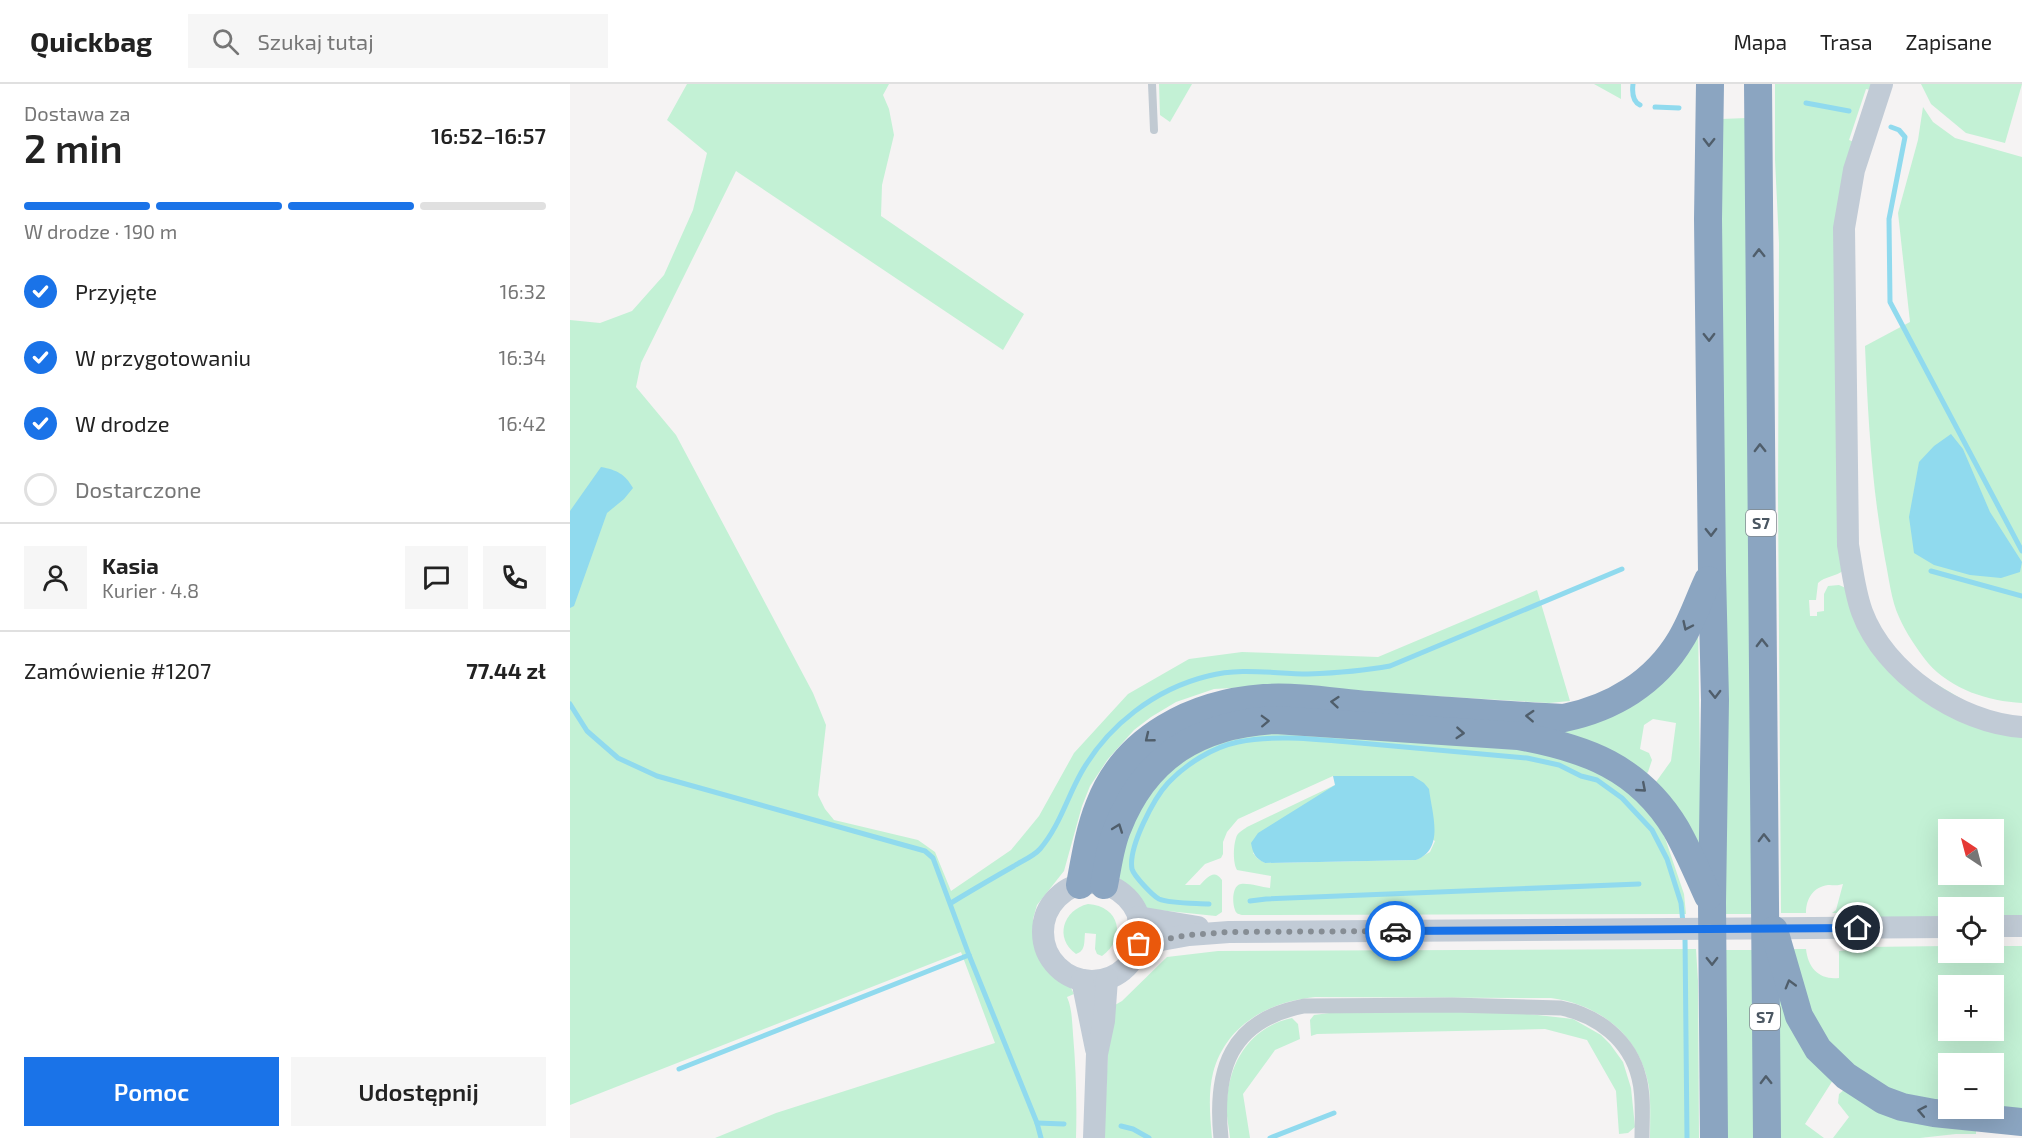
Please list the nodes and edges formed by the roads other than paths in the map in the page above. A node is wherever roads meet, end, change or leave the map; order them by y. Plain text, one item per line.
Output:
1 (1152, 84) edge
2 (1710, 84) edge
3 (1758, 84) edge
4 (1882, 84) edge
5 (1154, 130) dead end
6 (1712, 572) junction
7 (2022, 727) edge
8 (1092, 885) junction
9 (1764, 896) junction
10 (1712, 903) junction
11 (1138, 917) junction
12 (2004, 926) edge
13 (2022, 926) edge
14 (1938, 927) edge
15 (1229, 932) junction
16 (1139, 944) junction
17 (1107, 979) junction
18 (1082, 980) junction
19 (1097, 1054) junction
20 (2022, 1122) edge
21 (1094, 1138) edge
22 (1221, 1138) edge
23 (1642, 1138) edge
24 (1714, 1138) edge
25 (1767, 1138) edge

1 - 5 lane
2 -> 6 highway
9 -> 3 highway, S7
4 - 7 street
6 -> 8 highway
6 -> 10 highway
8 -> 10 highway
8 - 11 street
8 - 18 street
20 -> 9 highway
25 -> 9 highway, S7
10 -> 24 highway
11 - 15 street
11 - 16 street
12 - 13 street
14 - 15 street
15 - 16 street
16 - 17 street
17 - 18 street
17 - 19 street
18 - 19 street
19 - 21 street
22 - 23 street

